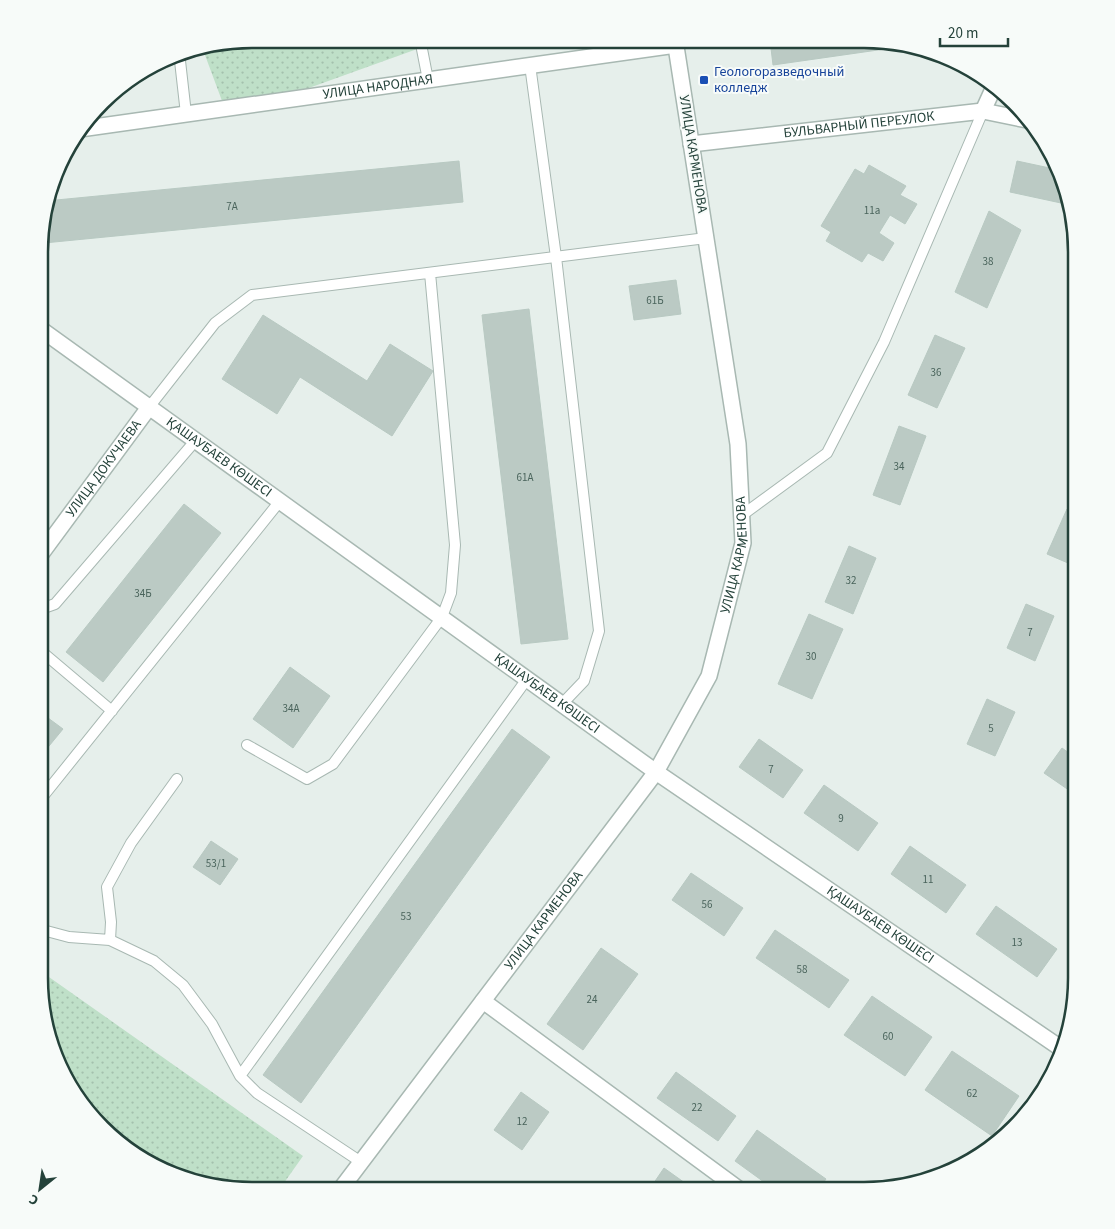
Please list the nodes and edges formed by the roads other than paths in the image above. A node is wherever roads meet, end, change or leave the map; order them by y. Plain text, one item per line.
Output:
1 (422, 48) edge
2 (637, 48) edge
3 (676, 48) edge
4 (180, 60) edge
5 (530, 65) junction
6 (428, 80) junction
7 (991, 93) edge
8 (983, 111) junction
9 (186, 114) junction
10 (1018, 118) edge
11 (90, 128) edge
12 (691, 144) junction
13 (706, 238) junction
14 (556, 257) junction
15 (430, 273) junction
16 (48, 334) edge
17 (150, 406) junction
18 (196, 440) junction
19 (280, 501) junction
20 (741, 516) junction
21 (48, 544) edge
22 (48, 606) edge
23 (442, 617) junction
24 (48, 657) edge
25 (527, 678) junction
26 (562, 704) junction
27 (112, 711) junction
28 (247, 745) dead end
29 (656, 772) junction
30 (177, 780) dead end
31 (48, 790) edge
32 (48, 931) edge
33 (110, 940) junction
34 (483, 1001) junction
35 (1056, 1045) edge
36 (240, 1076) junction
37 (361, 1162) junction
38 (346, 1182) edge
39 (729, 1182) edge

1 - 6 lane
2 - 5 street, УЛИЦА НАРОДНАЯ
3 - 12 street, УЛИЦА КАРМЕНОВА
4 - 9 lane
5 - 6 street, УЛИЦА НАРОДНАЯ
5 - 14 lane
6 - 9 street, УЛИЦА НАРОДНАЯ
7 - 8 street
8 - 10 street, БУЛЬВАРНЫЙ ПЕРЕУЛОК
8 - 12 street, БУЛЬВАРНЫЙ ПЕРЕУЛОК
8 - 20 lane
9 - 11 street, УЛИЦА НАРОДНАЯ
12 - 13 street, УЛИЦА КАРМЕНОВА
13 - 14 lane
13 - 20 street, УЛИЦА КАРМЕНОВА
14 - 15 lane
14 - 26 lane
15 - 17 lane
15 - 23 lane
16 - 17 street, ҚАШАУБАЕВ КӨШЕСІ
17 - 18 street, ҚАШАУБАЕВ КӨШЕСІ
17 - 21 street, УЛИЦА ДОКУЧАЕВА
18 - 19 street, ҚАШАУБАЕВ КӨШЕСІ
18 - 22 lane
19 - 23 street, ҚАШАУБАЕВ КӨШЕСІ
19 - 27 lane
20 - 29 street, УЛИЦА КАРМЕНОВА
23 - 25 street, ҚАШАУБАЕВ КӨШЕСІ
23 - 28 lane
24 - 27 lane
25 - 26 street, ҚАШАУБАЕВ КӨШЕСІ
25 - 36 lane
26 - 29 street, ҚАШАУБАЕВ КӨШЕСІ
27 - 31 lane
29 - 34 street, УЛИЦА КАРМЕНОВА
29 - 35 street, ҚАШАУБАЕВ КӨШЕСІ
30 - 33 lane
32 - 33 lane
33 - 36 lane
34 - 37 street, УЛИЦА КАРМЕНОВА
34 - 39 street
36 - 37 lane
37 - 38 street, УЛИЦА КАРМЕНОВА

